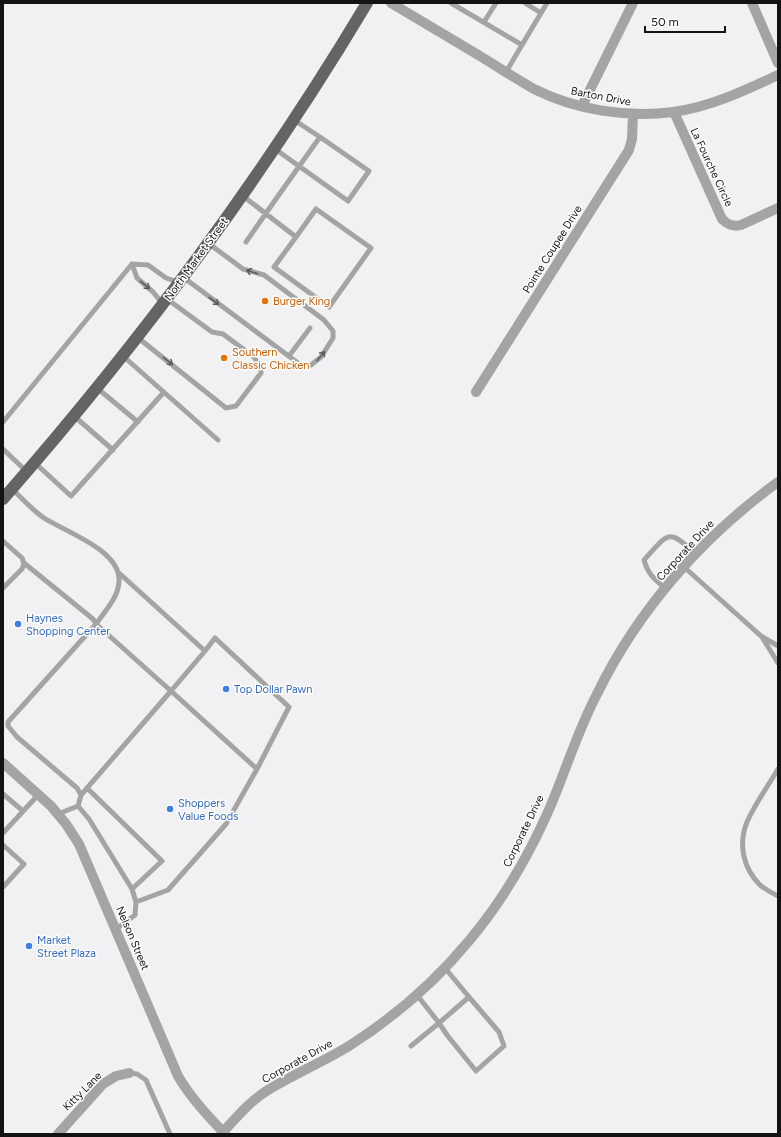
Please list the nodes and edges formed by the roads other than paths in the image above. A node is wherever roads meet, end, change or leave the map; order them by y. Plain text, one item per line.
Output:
1 (367, 3) edge
2 (391, 3) edge
3 (451, 3) edge
4 (496, 3) edge
5 (525, 3) edge
6 (547, 3) edge
7 (632, 3) edge
8 (752, 3) edge
9 (541, 13) junction
10 (484, 22) junction
11 (522, 45) junction
12 (778, 63) edge
13 (506, 72) junction
14 (778, 75) edge
15 (582, 106) junction
16 (674, 112) junction
17 (633, 114) junction
18 (294, 120) junction
19 (320, 137) junction
20 (274, 149) junction
21 (299, 166) junction
22 (242, 195) junction
23 (778, 208) edge
24 (266, 213) junction
25 (296, 237) junction
26 (246, 242) dead end
27 (208, 243) junction
28 (132, 264) junction
29 (181, 280) junction
30 (165, 301) junction
31 (310, 328) dead end
32 (137, 337) junction
33 (123, 355) junction
34 (289, 356) junction
35 (97, 387) junction
36 (164, 392) junction
37 (476, 392) dead end
38 (74, 416) junction
39 (3, 422) edge
40 (138, 422) junction
41 (218, 440) dead end
42 (3, 449) edge
43 (113, 450) junction
44 (31, 467) junction
45 (778, 482) edge
46 (12, 488) junction
47 (3, 499) edge
48 (3, 541) edge
49 (695, 554) junction
50 (24, 563) junction
51 (684, 566) junction
52 (118, 573) junction
53 (3, 588) edge
54 (665, 588) junction
55 (96, 624) junction
56 (761, 636) junction
57 (778, 646) edge
58 (205, 651) junction
59 (777, 661) edge
60 (778, 667) edge
61 (170, 691) junction
62 (3, 763) edge
63 (257, 769) junction
64 (778, 769) edge
65 (87, 788) junction
66 (3, 794) edge
67 (38, 795) junction
68 (81, 795) junction
69 (78, 806) junction
70 (23, 811) junction
71 (58, 814) junction
72 (3, 833) edge
73 (3, 845) edge
74 (3, 887) edge
75 (132, 889) junction
76 (778, 896) edge
77 (136, 902) junction
78 (116, 929) junction
79 (445, 968) junction
80 (417, 995) junction
81 (469, 997) junction
82 (439, 1023) junction
83 (411, 1046) dead end
84 (129, 1073) joint
85 (224, 1133) edge
86 (58, 1134) edge
87 (170, 1134) edge

1 - 18 main road, North Market Street
2 - 13 street, Barton Drive
3 - 10 lane
4 - 10 lane
5 - 9 lane
6 - 9 lane
7 - 15 street
8 - 12 street
9 - 11 lane
10 - 11 lane
11 - 13 lane
13 - 15 street, Barton Drive
14 - 16 street, Barton Drive
15 - 17 street, Barton Drive
16 - 17 street, Barton Drive
16 - 23 street, La Fourche Circle
17 - 37 street, Pointe Coupee Drive
18 - 19 lane
18 - 20 main road, North Market Street
19 - 21 lane
19 - 21 lane
20 - 21 lane
20 - 22 main road, North Market Street
21 - 24 lane
22 - 24 lane
22 - 27 main road, North Market Street
24 - 25 lane
24 - 26 lane
25 - 25 lane
27 - 29 main road, North Market Street
34 -> 27 lane
28 - 29 lane
28 -> 30 lane
28 - 39 lane
29 - 30 main road, North Market Street
29 -> 34 lane
30 - 32 main road, North Market Street
32 -> 30 lane
31 - 34 lane
32 - 33 main road, North Market Street
33 - 35 main road, North Market Street
33 - 36 lane
35 - 38 main road, North Market Street
35 - 40 lane
36 - 40 lane
36 - 41 lane
38 - 43 lane
38 - 44 main road, North Market Street
40 - 43 lane
42 - 44 lane
43 - 44 lane
44 - 46 main road, North Market Street
45 - 49 street, Corporate Drive
46 - 47 main road, North Market Street
46 - 52 lane
48 - 50 lane
49 - 51 street, Corporate Drive
49 - 54 lane
50 - 53 lane
50 - 55 lane
51 - 54 street, Corporate Drive
51 - 56 lane
52 - 55 lane
52 - 58 lane
54 - 79 street, Corporate Drive
55 - 61 lane
55 - 68 lane
56 - 57 lane
56 - 59 lane
58 - 61 lane
58 - 63 lane
59 - 60 lane
61 - 63 lane
61 - 65 lane
62 - 67 street, Nelson Street
63 - 77 lane
64 - 76 lane
65 - 68 lane
65 - 75 lane
66 - 70 lane
67 - 70 lane
67 - 71 street, Nelson Street
68 - 69 lane
69 - 71 lane
69 - 75 lane
70 - 72 lane
71 - 78 street, Nelson Street
73 - 74 lane
75 - 77 lane
77 - 78 lane
78 - 85 street, Nelson Street
79 - 80 street, Corporate Drive
79 - 81 lane
80 - 82 lane
80 - 85 street, Corporate Drive
81 - 82 lane
81 - 82 lane
82 - 83 lane
84 - 86 street, Kitty Lane
84 - 87 lane

